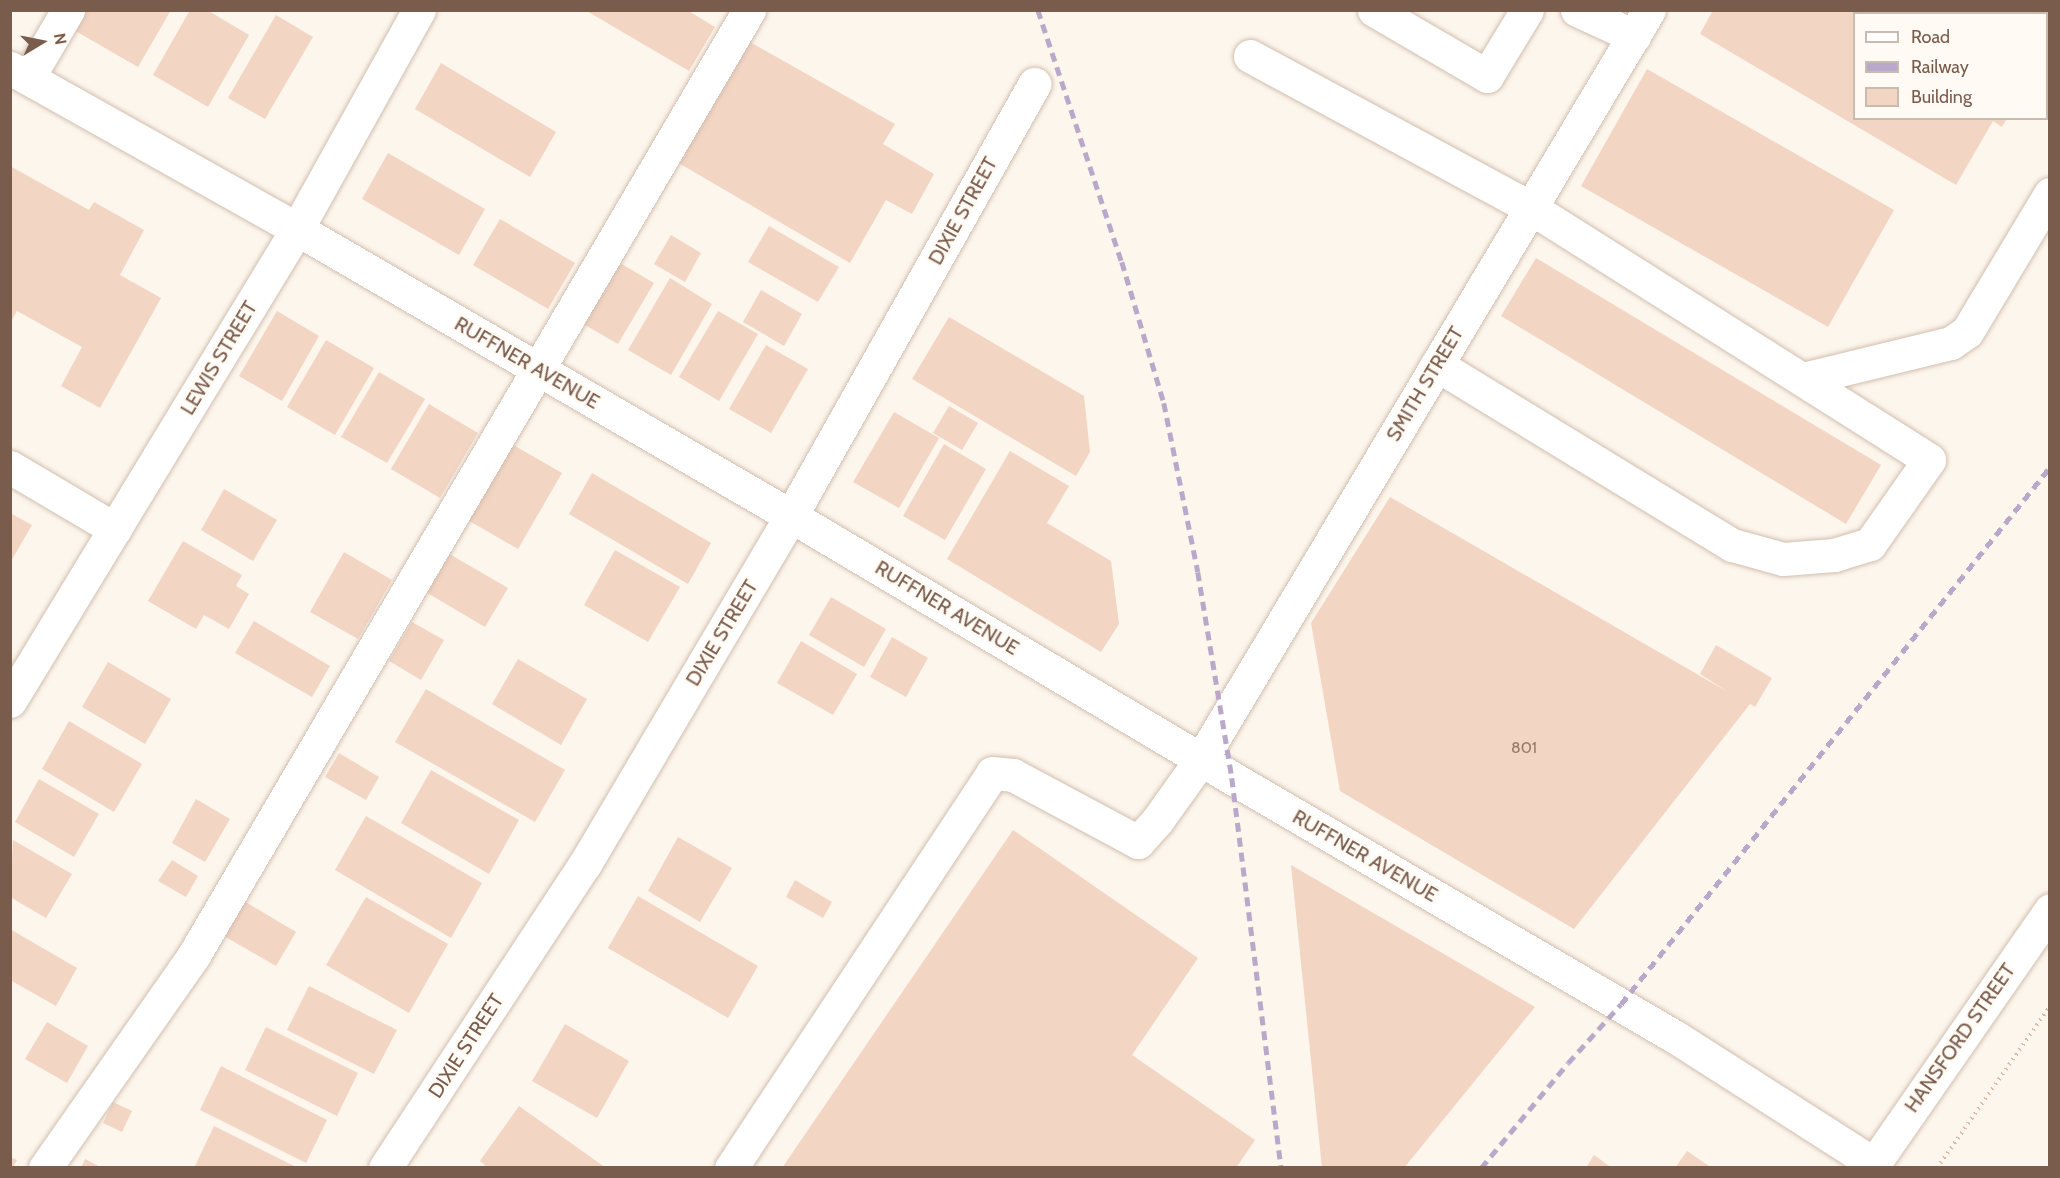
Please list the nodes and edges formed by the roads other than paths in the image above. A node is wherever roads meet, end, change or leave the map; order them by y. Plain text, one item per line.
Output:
1 (68, 10) edge
2 (419, 10) edge
3 (749, 10) edge
4 (1374, 10) edge
5 (1527, 10) edge
6 (1578, 10) edge
7 (1642, 23) edge
8 (1250, 56) dead end
9 (19, 73) edge
10 (1034, 84) dead end
11 (2049, 194) edge
12 (1531, 208) junction
13 (297, 229) junction
14 (1437, 365) junction
15 (540, 370) junction
16 (1803, 379) junction
17 (10, 467) edge
18 (791, 516) junction
19 (115, 529) junction
20 (10, 701) edge
21 (1202, 758) junction
22 (2049, 909) edge
23 (1872, 1166) edge
24 (45, 1167) edge
25 (387, 1167) edge
26 (730, 1167) edge

1 - 9 street
2 - 13 street, LEWIS STREET
3 - 15 street
4 - 5 street
6 - 7 street
7 - 12 street, SMITH STREET
8 - 12 street
9 - 13 street, RUFFNER AVENUE
10 - 18 street, DIXIE STREET
11 - 16 street
12 - 14 street, SMITH STREET
12 - 16 street
13 - 15 street, RUFFNER AVENUE
13 - 19 street, LEWIS STREET
14 - 16 street
14 - 21 street, SMITH STREET
15 - 18 street, RUFFNER AVENUE
15 - 24 street
17 - 19 street
18 - 21 street, RUFFNER AVENUE
18 - 25 street, DIXIE STREET
19 - 20 street, LEWIS STREET
21 - 23 street, RUFFNER AVENUE
21 - 26 street, SMITH STREET
22 - 23 street, HANSFORD STREET

